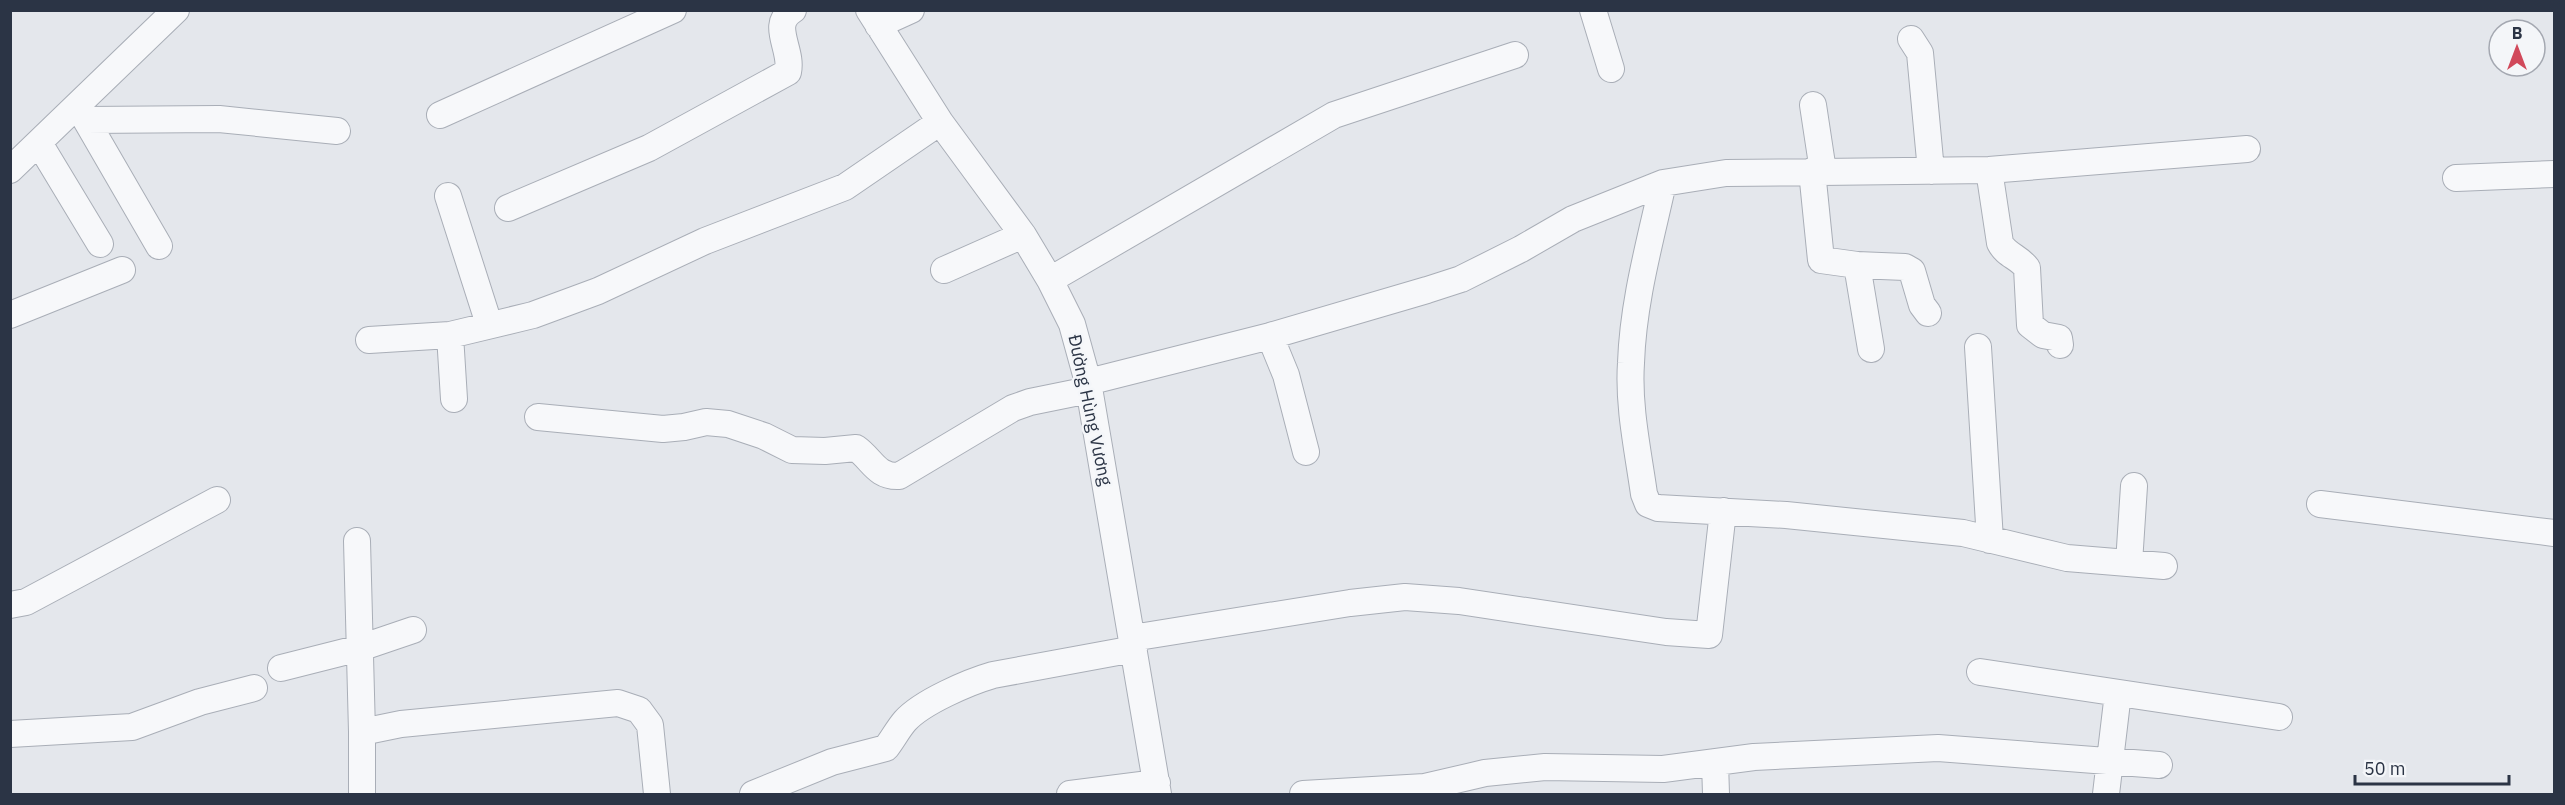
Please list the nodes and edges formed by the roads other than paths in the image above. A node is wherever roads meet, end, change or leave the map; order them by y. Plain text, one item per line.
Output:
1 (176, 10) edge
2 (673, 10) edge
3 (793, 10) edge
4 (911, 10) edge
5 (1593, 10) edge
6 (873, 18) edge
7 (1911, 39) dead end
8 (1515, 55) dead end
9 (1611, 69) dead end
10 (1813, 105) dead end
11 (82, 113) junction
12 (440, 115) dead end
13 (940, 122) junction
14 (337, 131) dead end
15 (39, 143) junction
16 (2247, 150) dead end
17 (10, 170) edge
18 (1989, 170) junction
19 (1817, 171) junction
20 (1931, 171) junction
21 (2554, 174) edge
22 (2456, 178) dead end
23 (1663, 183) junction
24 (448, 196) dead end
25 (508, 208) dead end
26 (1023, 235) junction
27 (100, 244) dead end
28 (159, 246) dead end
29 (1857, 265) junction
30 (122, 270) dead end
31 (944, 270) dead end
32 (1050, 280) junction
33 (1928, 313) dead end
34 (10, 315) edge
35 (489, 324) junction
36 (450, 335) junction
37 (1270, 336) junction
38 (369, 340) dead end
39 (2060, 345) dead end
40 (1978, 347) dead end
41 (1871, 349) dead end
42 (1088, 386) junction
43 (454, 399) dead end
44 (538, 417) dead end
45 (1306, 452) dead end
46 (2134, 486) dead end
47 (217, 501) dead end
48 (2320, 504) dead end
49 (1723, 511) junction
50 (2554, 533) edge
51 (1990, 540) junction
52 (357, 541) dead end
53 (2129, 563) junction
54 (2164, 566) dead end
55 (10, 605) edge
56 (413, 630) dead end
57 (1133, 643) junction
58 (360, 648) junction
59 (281, 668) dead end
60 (1980, 672) dead end
61 (254, 688) dead end
62 (2118, 693) junction
63 (2279, 717) dead end
64 (362, 732) junction
65 (10, 734) edge
66 (1715, 762) junction
67 (2109, 762) junction
68 (2159, 765) dead end
69 (1157, 789) edge
70 (362, 795) edge
71 (657, 795) edge
72 (753, 795) edge
73 (1070, 795) edge
74 (1303, 795) edge
75 (1716, 795) edge
76 (2106, 795) edge

1 - 11 street
2 - 12 street
3 - 25 street
4 - 6 street
5 - 9 street
6 - 13 street, Đường Hùng Vương
7 - 20 street
8 - 32 street
10 - 19 street
11 - 14 street
11 - 15 street
11 - 28 street
13 - 26 street, Đường Hùng Vương
13 - 35 street
15 - 17 street
15 - 27 street
16 - 18 street
18 - 20 street
18 - 39 street
19 - 20 street
19 - 23 street
19 - 29 street
21 - 22 street
23 - 37 street
23 - 49 street
24 - 35 street
26 - 31 street
26 - 32 street, Đường Hùng Vương
29 - 33 street
29 - 41 street
30 - 34 street
32 - 42 street, Đường Hùng Vương
35 - 36 street
36 - 38 street
36 - 43 street
37 - 42 street
37 - 45 street
40 - 51 street
42 - 44 street
42 - 57 street, Đường Hùng Vương
46 - 53 street
47 - 55 street
48 - 50 street
49 - 51 street
49 - 57 street
51 - 53 street
52 - 58 street
53 - 54 street
56 - 58 street
57 - 69 street, Đường Hùng Vương
57 - 72 street
58 - 59 street
58 - 64 street
60 - 62 street
61 - 65 street
62 - 63 street
62 - 67 street
64 - 70 street
64 - 71 street
66 - 67 street
66 - 74 street
66 - 75 street
67 - 68 street
67 - 76 street
69 - 73 street

